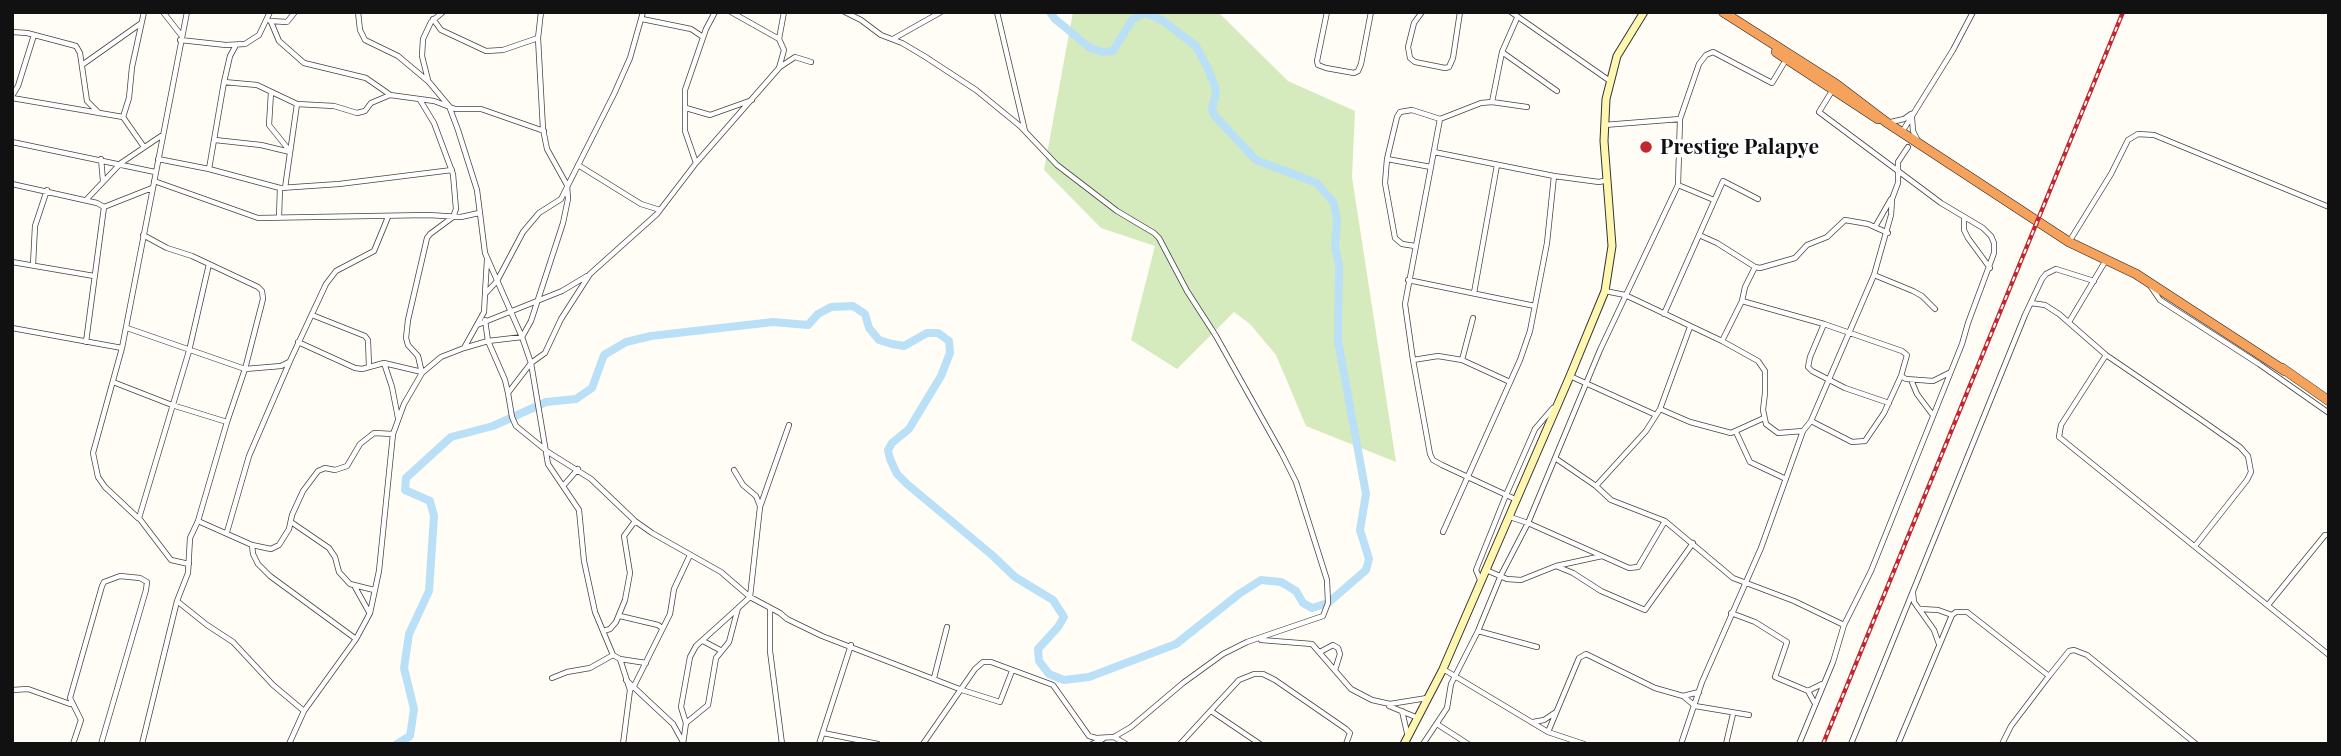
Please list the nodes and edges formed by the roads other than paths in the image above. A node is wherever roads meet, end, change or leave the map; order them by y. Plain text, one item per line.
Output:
1 (145, 12) edge
2 (163, 12) edge
3 (187, 12) edge
4 (270, 12) edge
5 (295, 12) edge
6 (358, 12) edge
7 (443, 12) edge
8 (541, 12) edge
9 (715, 12) edge
10 (731, 12) edge
11 (784, 12) edge
12 (845, 12) edge
13 (941, 12) edge
14 (997, 12) edge
15 (1327, 12) edge
16 (1371, 12) edge
17 (1422, 12) edge
18 (1460, 12) edge
19 (1511, 12) edge
20 (1644, 12) edge
21 (1739, 12) edge
22 (1973, 12) edge
23 (1722, 14) edge
24 (643, 15) edge
25 (1517, 18) junction
26 (433, 19) junction
27 (270, 21) junction
28 (141, 23) junction
29 (1753, 30) junction
30 (12, 32) edge
31 (34, 35) junction
32 (703, 37) junction
33 (181, 38) junction
34 (538, 38) junction
35 (779, 39) junction
36 (892, 40) junction
37 (226, 45) junction
38 (236, 45) junction
39 (783, 50) junction
40 (1502, 52) junction
41 (230, 56) junction
42 (795, 57) junction
43 (1788, 57) junction
44 (811, 62) dead end
45 (82, 65) junction
46 (779, 68) junction
47 (1610, 81) junction
48 (224, 82) junction
49 (429, 82) junction
50 (1834, 87) junction
51 (1557, 91) dead end
52 (271, 92) junction
53 (390, 95) junction
54 (12, 97) edge
55 (419, 99) junction
56 (752, 100) junction
57 (1492, 102) junction
58 (297, 104) junction
59 (449, 106) junction
60 (1527, 107) dead end
61 (686, 108) junction
62 (99, 113) junction
63 (1913, 113) junction
64 (124, 117) junction
65 (1440, 119) junction
66 (1680, 119) junction
67 (1886, 122) junction
68 (1604, 125) junction
69 (544, 131) junction
70 (1025, 132) junction
71 (1902, 132) junction
72 (162, 135) junction
73 (215, 140) junction
74 (12, 142) edge
75 (1918, 142) junction
76 (144, 147) junction
77 (1908, 147) dead end
78 (290, 152) junction
79 (1434, 152) junction
80 (101, 159) junction
81 (158, 159) junction
82 (1387, 159) junction
83 (121, 163) junction
84 (696, 163) junction
85 (578, 165) junction
86 (1497, 165) junction
87 (1431, 167) junction
88 (209, 169) junction
89 (452, 170) junction
90 (1898, 170) junction
91 (155, 172) junction
92 (1554, 176) junction
93 (1608, 180) junction
94 (103, 182) junction
95 (12, 184) edge
96 (153, 184) junction
97 (567, 185) junction
98 (1678, 185) junction
99 (282, 188) junction
100 (47, 190) junction
101 (1758, 199) dead end
102 (1892, 199) junction
103 (86, 200) junction
104 (1714, 200) junction
105 (104, 206) junction
106 (2329, 207) edge
107 (660, 210) junction
108 (480, 213) junction
109 (388, 216) junction
110 (279, 217) junction
111 (453, 217) junction
112 (1964, 217) junction
113 (1875, 227) junction
114 (1888, 233) junction
115 (143, 235) junction
116 (1699, 235) junction
117 (2069, 242) junction
118 (1415, 246) junction
119 (487, 259) junction
120 (2107, 259) junction
121 (12, 262) edge
122 (209, 264) junction
123 (33, 265) junction
124 (1755, 267) junction
125 (1990, 268) junction
126 (590, 274) junction
127 (2136, 274) junction
128 (1874, 275) junction
129 (94, 276) junction
130 (1408, 280) junction
131 (497, 281) junction
132 (2094, 281) junction
133 (2149, 283) junction
134 (1605, 291) junction
135 (1474, 293) junction
136 (485, 294) junction
137 (1625, 295) junction
138 (538, 300) junction
139 (1742, 301) junction
140 (2031, 303) junction
141 (1535, 306) junction
142 (1935, 309) dead end
143 (510, 310) junction
144 (484, 312) junction
145 (1664, 314) junction
146 (312, 315) junction
147 (1473, 318) dead end
148 (485, 321) junction
149 (2069, 322) junction
150 (1824, 324) junction
151 (475, 326) junction
152 (1690, 327) junction
153 (12, 328) edge
154 (127, 328) junction
155 (1848, 332) junction
156 (522, 337) junction
157 (488, 341) junction
158 (1722, 341) junction
159 (86, 342) junction
160 (298, 342) junction
161 (122, 348) junction
162 (464, 348) junction
163 (189, 351) junction
164 (2106, 355) junction
165 (1413, 360) junction
166 (1462, 360) junction
167 (290, 361) junction
168 (384, 363) junction
169 (531, 363) junction
170 (369, 367) junction
171 (245, 369) junction
172 (2285, 371) junction
173 (1950, 372) junction
174 (422, 373) junction
175 (1570, 376) junction
176 (1901, 376) junction
177 (1828, 378) junction
178 (113, 382) junction
179 (1510, 382) junction
180 (1912, 382) junction
181 (1587, 383) junction
182 (508, 393) junction
183 (2329, 401) edge
184 (1889, 402) junction
185 (1559, 403) junction
186 (172, 405) junction
187 (1658, 412) junction
188 (2329, 413) edge
189 (1932, 414) junction
190 (1763, 418) junction
191 (398, 419) junction
192 (1811, 421) junction
193 (227, 422) junction
194 (789, 425) dead end
195 (1803, 431) junction
196 (1736, 432) junction
197 (393, 434) junction
198 (544, 449) junction
199 (1555, 458) junction
200 (578, 469) junction
201 (734, 470) dead end
202 (1466, 477) junction
203 (1786, 480) junction
204 (564, 485) junction
205 (1596, 486) junction
206 (1506, 495) junction
207 (1517, 500) junction
208 (760, 507) junction
209 (1510, 517) junction
210 (139, 518) junction
211 (198, 521) junction
212 (635, 521) junction
213 (1665, 521) junction
214 (291, 522) junction
215 (1528, 523) junction
216 (227, 532) junction
217 (1443, 532) dead end
218 (2329, 535) edge
219 (1693, 544) junction
220 (252, 545) junction
221 (2195, 546) junction
222 (690, 555) junction
223 (1604, 555) junction
224 (189, 564) junction
225 (1556, 566) junction
226 (1486, 570) junction
227 (1501, 575) junction
228 (1481, 582) junction
229 (1744, 583) junction
230 (355, 587) junction
231 (374, 590) junction
232 (1913, 593) junction
233 (750, 597) junction
234 (177, 601) junction
235 (2268, 605) junction
236 (738, 608) junction
237 (770, 609) junction
238 (1919, 609) junction
239 (370, 613) junction
240 (1731, 613) junction
241 (1952, 615) junction
242 (620, 616) junction
243 (1844, 625) junction
244 (947, 627) dead end
245 (662, 628) junction
246 (603, 631) junction
247 (1478, 631) junction
248 (356, 639) junction
249 (1257, 639) junction
250 (702, 640) junction
251 (851, 645) junction
252 (1939, 645) junction
253 (1537, 647) dead end
254 (720, 650) junction
255 (1320, 652) junction
256 (2329, 654) edge
257 (613, 655) junction
258 (620, 659) junction
259 (646, 663) junction
260 (1443, 669) junction
261 (1335, 670) junction
262 (1012, 671) junction
263 (1456, 675) junction
264 (2049, 676) junction
265 (552, 678) dead end
266 (934, 678) junction
267 (1824, 683) junction
268 (632, 688) junction
269 (12, 690) edge
270 (962, 690) junction
271 (1808, 691) junction
272 (1699, 692) junction
273 (1683, 696) junction
274 (1429, 697) junction
275 (1385, 704) junction
276 (1815, 704) junction
277 (71, 705) junction
278 (1695, 706) junction
279 (1401, 710) junction
280 (304, 711) junction
281 (1211, 711) junction
282 (1557, 711) junction
283 (1733, 714) junction
284 (1749, 715) dead end
285 (1419, 718) junction
286 (1529, 722) junction
287 (686, 723) junction
288 (1437, 724) junction
289 (1548, 732) junction
290 (823, 733) junction
291 (1114, 737) junction
292 (1103, 738) junction
293 (1406, 740) edge
294 (860, 741) edge
295 (683, 743) edge
296 (74, 744) edge
297 (101, 744) edge
298 (142, 744) edge
299 (289, 744) edge
300 (623, 744) edge
301 (782, 744) edge
302 (820, 744) edge
303 (878, 744) edge
304 (922, 744) edge
305 (1092, 744) edge
306 (1126, 744) edge
307 (1180, 744) edge
308 (1260, 744) edge
309 (1346, 744) edge
310 (1423, 744) edge
311 (1468, 744) edge
312 (1584, 744) edge
313 (1681, 744) edge
314 (1726, 744) edge
315 (1799, 744) edge
316 (1851, 744) edge
317 (1898, 744) edge
318 (2002, 744) edge
319 (2196, 744) edge

1 - 28 street
2 - 33 street
3 - 33 street
4 - 27 street
5 - 27 street
6 - 49 street
7 - 26 street
8 - 34 street
9 - 32 street
10 - 35 street
11 - 35 street
12 - 36 street
13 - 36 street
14 - 70 street
15 - 16 street
17 - 18 street
19 - 25 street
20 - 47 street
21 - 29 highway
22 - 63 street
23 - 29 highway
23 - 43 highway
24 - 32 street
24 - 85 street
25 - 40 street
25 - 47 street
26 - 34 street
26 - 49 street
27 - 38 street
27 - 53 street
28 - 45 street
28 - 64 street
29 - 43 highway
30 - 31 street
31 - 45 street
31 - 54 street
32 - 61 street
33 - 37 street
33 - 72 street
34 - 69 street
35 - 39 street
36 - 70 street
37 - 38 street
37 - 41 street
38 - 41 street
39 - 42 street
39 - 46 street
40 - 51 street
40 - 57 street
41 - 48 street
42 - 44 street
42 - 46 street
43 - 50 highway
43 - 66 street
45 - 62 street
46 - 56 street
47 - 68 street
48 - 52 street
48 - 73 street
49 - 59 street
50 - 67 highway
50 - 90 street
52 - 58 street
52 - 78 street
53 - 55 street
53 - 58 street
54 - 62 street
55 - 59 street
55 - 89 street
56 - 61 street
56 - 84 street
57 - 60 street
57 - 65 street
58 - 78 street
59 - 69 street
59 - 108 street
61 - 84 street
62 - 64 street
63 - 67 street
63 - 71 street
63 - 75 street
64 - 76 street
65 - 79 street
65 - 82 street
66 - 68 street
66 - 98 street
67 - 71 highway
68 - 93 street
69 - 97 street
70 - 249 street
71 - 75 highway
72 - 76 street
72 - 81 street
73 - 78 street
73 - 88 street
74 - 80 street
75 - 117 highway
76 - 83 street
77 - 90 street
78 - 99 street
79 - 86 street
79 - 87 street
80 - 83 street
80 - 94 street
81 - 88 street
81 - 91 street
82 - 87 street
82 - 118 street
83 - 91 street
83 - 94 street
84 - 107 street
85 - 97 street
85 - 107 street
86 - 92 street
86 - 135 street
87 - 118 street
88 - 99 street
89 - 99 street
89 - 111 street
90 - 102 street
90 - 112 street
91 - 96 street
92 - 93 street
92 - 141 street
93 - 134 street
94 - 103 street
95 - 100 street
96 - 105 street
96 - 110 street
96 - 115 street
97 - 131 street
97 - 138 street
98 - 104 street
98 - 137 street
99 - 110 street
100 - 103 street
100 - 123 street
101 - 104 street
102 - 113 street
102 - 114 street
103 - 105 street
104 - 116 street
105 - 129 street
106 - 117 street
107 - 126 street
108 - 111 street
108 - 119 street
109 - 110 street
109 - 111 street
109 - 146 street
111 - 174 street
112 - 125 street
112 - 125 street
113 - 114 street
113 - 124 street
114 - 128 street
115 - 122 street
115 - 154 street
116 - 124 street
116 - 145 street
117 - 120 highway
118 - 130 street
119 - 131 street
119 - 136 street
120 - 127 highway
120 - 132 street
121 - 123 street
122 - 163 street
122 - 171 street
123 - 129 street
124 - 139 street
125 - 173 street
126 - 138 street
126 - 169 street
127 - 133 highway
127 - 172 highway
128 - 142 street
128 - 155 street
129 - 159 street
130 - 135 street
130 - 165 street
131 - 136 street
131 - 143 street
132 - 140 street
132 - 149 street
133 - 172 highway
133 - 188 street
134 - 137 street
134 - 175 street
135 - 141 street
136 - 144 street
137 - 145 street
137 - 181 street
138 - 143 street
138 - 156 street
139 - 150 street
139 - 158 street
140 - 149 street
140 - 232 street
141 - 179 street
143 - 148 street
143 - 156 street
144 - 148 street
144 - 151 street
145 - 152 street
146 - 160 street
146 - 170 street
147 - 166 street
148 - 151 street
148 - 157 street
149 - 164 street
150 - 155 street
150 - 177 street
151 - 162 street
152 - 158 street
152 - 187 street
153 - 159 street
154 - 161 street
154 - 163 street
155 - 176 street
155 - 177 street
156 - 157 street
156 - 169 street
157 - 162 street
157 - 182 street
158 - 190 street
159 - 161 street
160 - 167 street
160 - 170 street
161 - 178 street
162 - 174 street
163 - 171 street
163 - 186 street
164 - 221 street
164 - 221 street
165 - 166 street
165 - 202 street
166 - 179 street
167 - 171 street
167 - 216 street
168 - 170 street
168 - 174 street
168 - 191 street
169 - 182 street
169 - 198 street
171 - 193 street
172 - 183 highway
173 - 180 street
173 - 189 street
174 - 191 street
175 - 181 street
175 - 185 street
176 - 180 street
176 - 184 street
177 - 184 street
177 - 192 street
178 - 186 street
178 - 210 street
179 - 202 street
180 - 189 street
181 - 187 street
181 - 199 street
182 - 198 street
184 - 192 street
185 - 206 street
185 - 207 street
186 - 193 street
186 - 210 street
187 - 196 street
187 - 205 street
189 - 243 street
190 - 195 street
190 - 196 street
191 - 197 street
192 - 195 street
193 - 211 street
194 - 208 street
195 - 203 street
196 - 203 street
197 - 214 street
197 - 231 street
198 - 200 street
198 - 204 street
199 - 205 street
199 - 215 street
200 - 204 street
200 - 212 street
201 - 208 street
202 - 206 street
202 - 217 street
203 - 229 street
204 - 246 street
205 - 213 street
206 - 207 street
206 - 228 street
207 - 209 street
208 - 233 street
209 - 215 street
209 - 226 street
210 - 224 street
211 - 216 street
211 - 224 street
212 - 222 street
212 - 242 street
213 - 219 street
213 - 223 street
214 - 220 street
214 - 230 street
215 - 223 street
215 - 227 street
216 - 220 street
218 - 235 street
219 - 225 street
219 - 229 street
220 - 248 street
221 - 235 street
222 - 233 street
222 - 245 street
223 - 225 street
224 - 234 street
225 - 227 street
226 - 227 street
226 - 228 street
227 - 247 street
228 - 260 street
229 - 240 street
229 - 243 street
230 - 231 street
230 - 239 street
231 - 239 street
232 - 238 street
232 - 316 street
233 - 236 street
233 - 237 street
234 - 280 street
234 - 298 street
235 - 256 street
236 - 250 street
236 - 254 street
237 - 251 street
237 - 301 street
238 - 241 street
238 - 252 street
239 - 248 street
240 - 271 street
240 - 272 street
241 - 252 street
241 - 264 street
242 - 245 street
242 - 246 street
243 - 267 street
244 - 266 street
245 - 259 street
246 - 257 street
247 - 253 street
247 - 263 street
248 - 280 street
249 - 255 street
249 - 291 street
250 - 254 street
250 - 287 street
251 - 266 street
251 - 290 street
252 - 317 street
254 - 287 street
255 - 261 street
255 - 261 street
257 - 258 street
257 - 265 street
258 - 259 street
258 - 268 street
259 - 268 street
260 - 263 street
260 - 274 street
261 - 275 street
262 - 270 street
262 - 270 street
262 - 292 street
263 - 286 street
263 - 288 street
264 - 318 street
264 - 319 street
266 - 270 street
267 - 271 street
267 - 276 street
268 - 295 street
268 - 300 street
269 - 277 street
270 - 304 street
271 - 276 street
272 - 273 street
272 - 278 street
273 - 278 street
273 - 282 street
274 - 275 street
274 - 285 street
275 - 279 street
276 - 315 street
277 - 296 street
277 - 297 street
278 - 283 street
278 - 313 street
279 - 285 street
279 - 293 street
280 - 299 street
281 - 307 street
281 - 308 street
281 - 309 street
282 - 286 street
282 - 289 street
283 - 284 street
283 - 314 street
285 - 293 street
286 - 289 street
287 - 295 street
288 - 310 street
288 - 311 street
289 - 312 street
290 - 294 street
290 - 302 street
291 - 292 street
291 - 306 street
292 - 305 street
294 - 303 street

